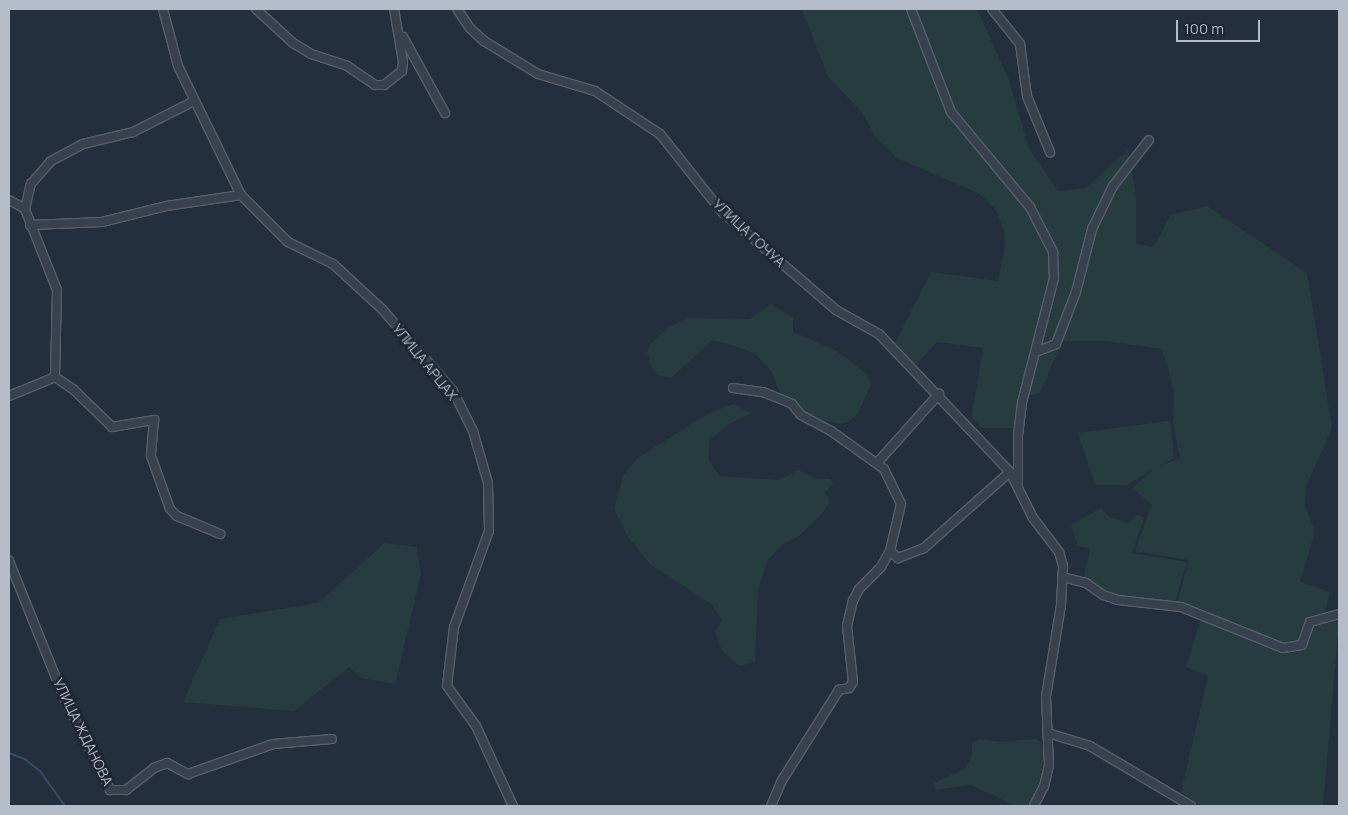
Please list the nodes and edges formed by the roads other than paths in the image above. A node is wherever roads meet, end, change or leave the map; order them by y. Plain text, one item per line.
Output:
1 (162, 9) edge
2 (256, 9) edge
3 (394, 9) edge
4 (458, 9) edge
5 (911, 9) edge
6 (992, 9) edge
7 (400, 31) junction
8 (194, 101) junction
9 (446, 113) dead end
10 (1149, 140) dead end
11 (1050, 152) dead end
12 (240, 194) junction
13 (9, 200) edge
14 (25, 209) junction
15 (30, 225) junction
16 (1038, 351) junction
17 (55, 377) junction
18 (733, 388) dead end
19 (939, 394) junction
20 (9, 396) edge
21 (877, 463) junction
22 (1010, 472) junction
23 (1018, 490) junction
24 (220, 534) dead end
25 (890, 551) junction
26 (9, 561) edge
27 (1063, 577) junction
28 (1339, 614) edge
29 (1048, 733) junction
30 (332, 739) dead end
31 (513, 806) edge
32 (771, 806) edge
33 (1034, 806) edge
34 (1191, 806) edge

1 - 8 street, УЛИЦА АРЦАХ
2 - 7 street
3 - 7 street
4 - 19 street, УЛИЦА ГОЧУА
5 - 16 street
6 - 11 street
7 - 9 street
8 - 12 street, УЛИЦА АРЦАХ
8 - 14 street
10 - 16 street
12 - 15 street
12 - 31 street, УЛИЦА АРЦАХ
13 - 14 street
14 - 15 street
15 - 17 street
16 - 23 street
17 - 20 street
17 - 24 street
18 - 21 street
19 - 21 street
19 - 22 street, УЛИЦА ГОЧУА
21 - 25 street
22 - 23 street, УЛИЦА ГОЧУА
22 - 25 street
23 - 27 street, УЛИЦА ГОЧУА
25 - 32 street
26 - 30 street, УЛИЦА ЖДАНОВА
27 - 28 street
27 - 29 street, УЛИЦА ГОЧУА
29 - 33 street, УЛИЦА ГОЧУА
29 - 34 street

